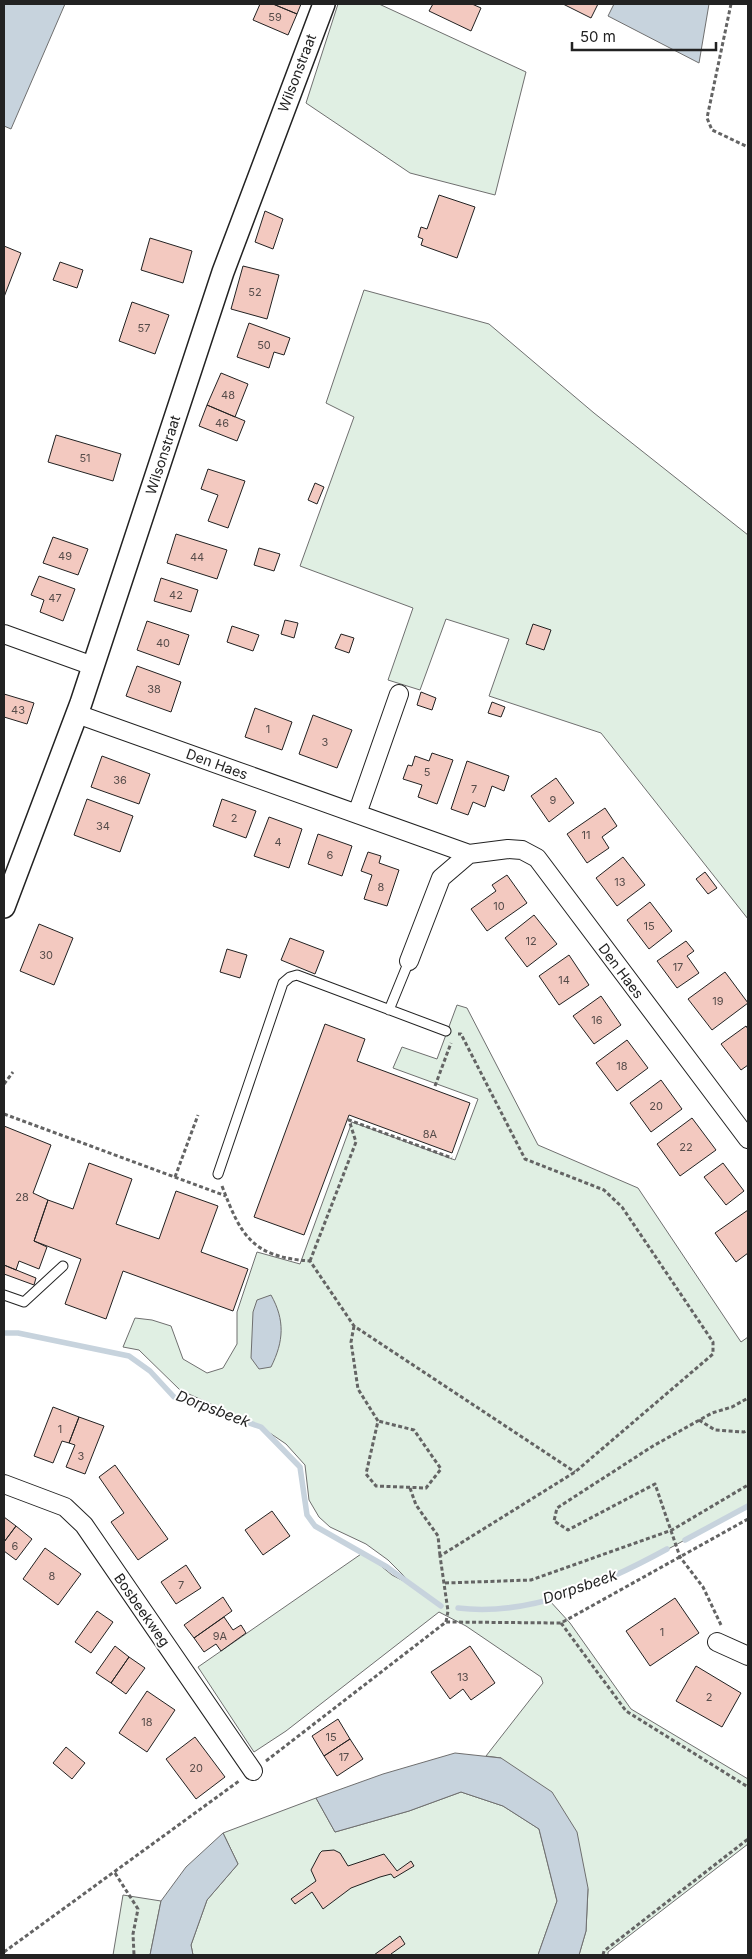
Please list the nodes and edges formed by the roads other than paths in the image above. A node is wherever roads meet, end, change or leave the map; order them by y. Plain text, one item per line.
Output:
1 (324, 4) edge
2 (4, 634) edge
3 (93, 666) junction
4 (399, 694) dead end
5 (77, 714) junction
6 (357, 814) junction
7 (469, 854) junction
8 (4, 907) edge
9 (409, 960) joint
10 (389, 1010) junction
11 (450, 1032) road end
12 (748, 1139) edge
13 (218, 1174) road end
14 (63, 1266) dead end
15 (4, 1295) edge
16 (4, 1484) edge
17 (717, 1642) road end
18 (748, 1656) edge
19 (253, 1771) road end

1 - 3 street, Wilsonstraat
2 - 3 street
3 - 5 street, Wilsonstraat
4 - 6 street
5 - 6 street, Den Haes
5 - 8 street, Wilsonstraat
6 - 7 street, Den Haes
7 - 9 street
7 - 12 street, Den Haes
9 - 10 lane
10 - 11 lane
10 - 13 lane
14 - 15 lane
16 - 19 street, Bosbeekweg
17 - 18 street

